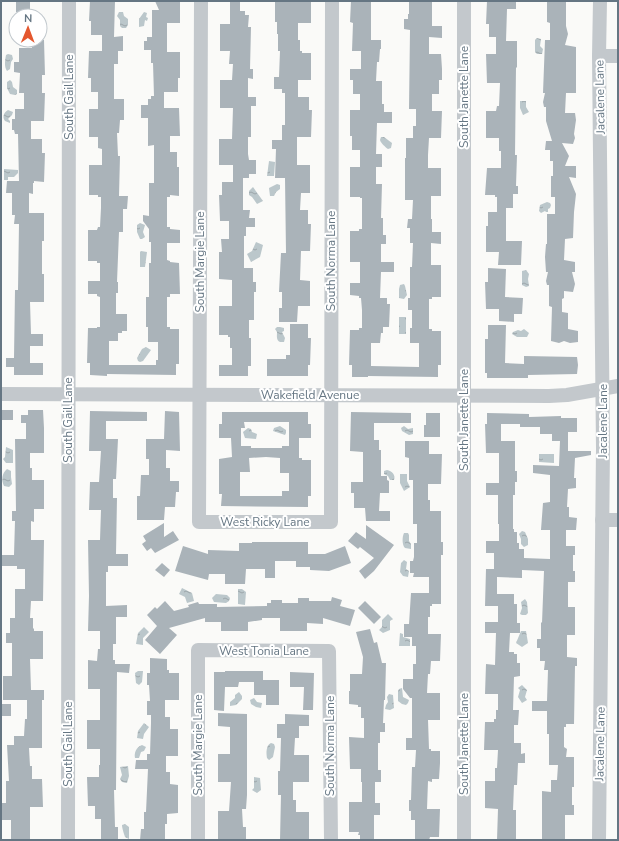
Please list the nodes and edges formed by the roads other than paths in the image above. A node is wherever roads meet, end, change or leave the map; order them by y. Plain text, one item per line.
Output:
1 (69, 1) edge
2 (201, 1) edge
3 (332, 1) edge
4 (464, 1) edge
5 (600, 1) edge
6 (599, 56) junction
7 (618, 56) edge
8 (618, 386) edge
9 (602, 389) junction
10 (1, 394) edge
11 (68, 394) junction
12 (200, 395) junction
13 (331, 395) junction
14 (464, 395) junction
15 (602, 520) junction
16 (618, 520) edge
17 (199, 522) joint
18 (331, 522) joint
19 (198, 650) joint
20 (330, 651) joint
21 (68, 840) edge
22 (198, 840) edge
23 (331, 840) edge
24 (464, 840) edge
25 (599, 840) edge

1 - 11 street, South Gail Lane
2 - 12 street, South Margie Lane
3 - 13 street, South Norma Lane
4 - 14 street, South Janette Lane
5 - 6 street, Jacalene Lane
6 - 7 street
6 - 9 street, Jacalene Lane
8 - 9 street, Wakefield Avenue
9 - 14 street, Wakefield Avenue
9 - 15 street, Jacalene Lane
10 - 11 street, Wakefield Avenue
11 - 12 street, Wakefield Avenue
11 - 21 street, South Gail Lane
12 - 13 street, Wakefield Avenue
12 - 17 street, South Margie Lane
13 - 14 street, Wakefield Avenue
13 - 18 street, South Norma Lane
14 - 24 street, South Janette Lane
15 - 16 street
15 - 25 street, Jacalene Lane
17 - 18 street, West Ricky Lane
19 - 20 street, West Tonia Lane
19 - 22 street, South Margie Lane
20 - 23 street, South Norma Lane

